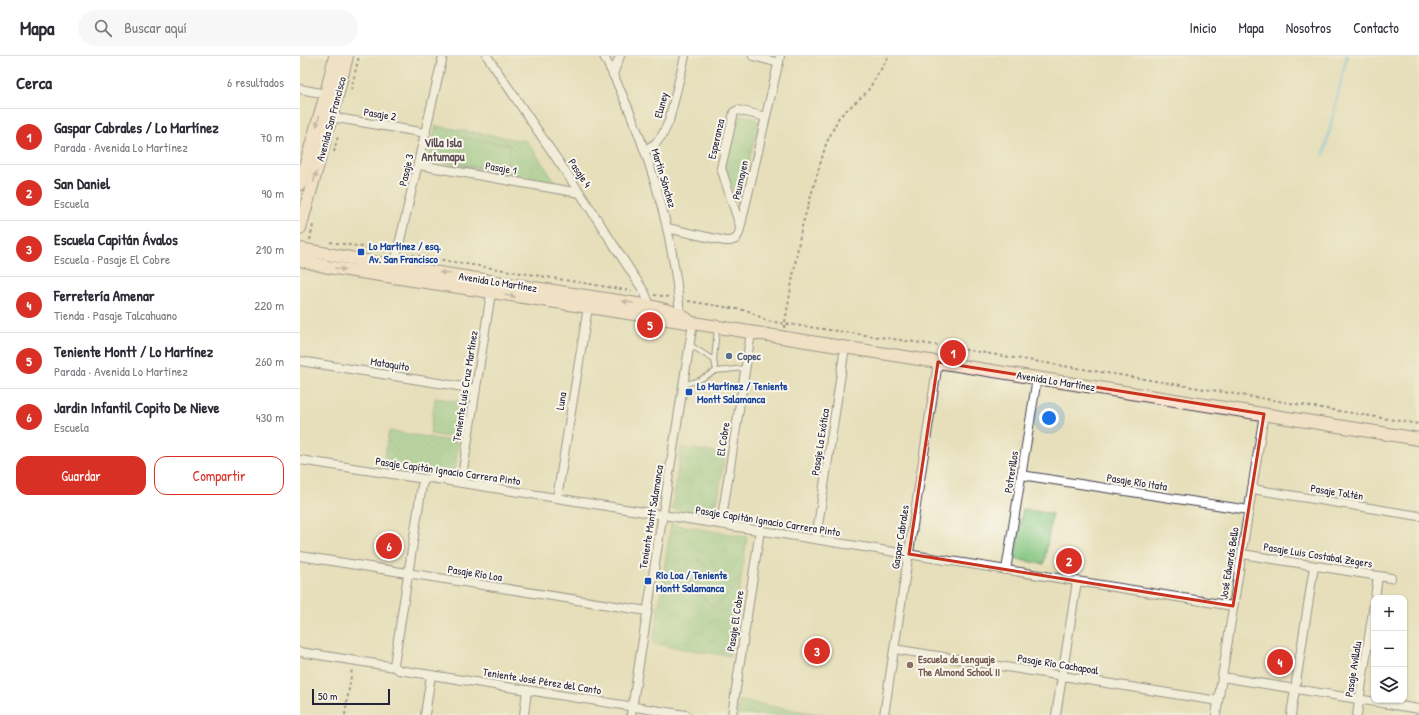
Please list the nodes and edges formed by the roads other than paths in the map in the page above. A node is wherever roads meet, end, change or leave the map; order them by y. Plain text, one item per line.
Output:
1 (335, 56) edge
2 (347, 56) edge
3 (443, 56) edge
4 (488, 56) edge
5 (604, 56) edge
6 (620, 56) edge
7 (685, 56) edge
8 (753, 56) edge
9 (780, 59) edge
10 (613, 74) junction
11 (300, 89) edge
12 (326, 94) junction
13 (766, 117) junction
14 (332, 118) junction
15 (426, 133) junction
16 (644, 150) junction
17 (419, 164) junction
18 (300, 184) edge
19 (580, 193) junction
20 (740, 227) junction
21 (300, 228) edge
22 (667, 228) junction
23 (300, 249) edge
24 (300, 260) edge
25 (394, 266) junction
26 (491, 293) junction
27 (650, 306) junction
28 (588, 308) junction
29 (680, 314) junction
30 (693, 323) junction
31 (717, 327) junction
32 (751, 333) junction
33 (689, 345) junction
34 (845, 348) junction
35 (714, 360) junction
36 (300, 361) edge
37 (938, 362) junction
38 (746, 368) junction
39 (716, 371) junction
40 (1037, 378) junction
41 (683, 385) junction
42 (476, 388) junction
43 (1264, 414) junction
44 (1419, 439) edge
45 (300, 460) edge
46 (1021, 475) junction
47 (425, 479) junction
48 (461, 483) junction
49 (1252, 489) junction
50 (557, 498) junction
51 (1249, 510) junction
52 (663, 515) junction
53 (1419, 516) edge
54 (721, 524) junction
55 (760, 530) junction
56 (816, 539) junction
57 (908, 554) junction
58 (1242, 554) junction
59 (300, 556) edge
60 (1314, 566) junction
61 (1006, 570) junction
62 (408, 573) junction
63 (1378, 576) junction
64 (1391, 578) dead end
65 (1077, 581) junction
66 (1375, 595) edge
67 (1233, 606) junction
68 (647, 611) junction
69 (1371, 623) edge
70 (894, 649) junction
71 (300, 652) edge
72 (395, 667) junction
73 (431, 675) junction
74 (1062, 676) junction
75 (1222, 678) junction
76 (1295, 689) junction
77 (527, 690) junction
78 (1359, 699) junction
79 (1218, 701) junction
80 (1419, 709) edge
81 (632, 711) edge
82 (425, 715) edge
83 (524, 715) edge
84 (686, 715) edge
85 (732, 715) edge
86 (884, 715) edge
87 (1056, 715) edge
88 (1216, 715) edge
89 (1291, 715) edge
90 (1357, 715) edge

1 - 12 main road, Avenida San Francisco
2 - 14 main road, Avenida San Francisco
3 - 15 street, Pasaje 3
4 - 19 street, Pasaje 4
5 - 10 street, Martín Sánchez
6 - 10 street
7 - 16 street, Eluney
8 - 9 street
9 - 13 street, Peumayen
10 - 16 street, Martín Sánchez
11 - 12 street
12 -> 18 main road, Avenida San Francisco
13 - 20 street, Peumayen
13 - 20 street, Esperanza
14 - 15 street, Pasaje 2
21 -> 14 main road, Avenida San Francisco
15 - 17 street, Pasaje 3
16 - 22 street, Martín Sánchez
17 - 19 street, Pasaje 1
17 - 25 street, Pasaje 3
19 - 27 street, Pasaje 4
20 - 22 street, Peumayen
22 - 29 street, Martín Sánchez
23 - 25 main road, Avenida Lo Martínez
24 -> 26 main road, Avenida Lo Martínez
27 -> 25 main road, Avenida Lo Martínez
26 -> 28 main road, Avenida Lo Martínez
26 - 42 street, Teniente Luis Cruz Martínez
27 - 29 main road, Avenida Lo Martínez
28 - 30 main road, Avenida Lo Martínez
28 - 50 street, Luna
29 - 30 main road, Avenida Lo Martínez
30 - 31 main road, Avenida Lo Martínez
30 - 33 street, Teniente Montt Salamanca
31 - 32 main road, Avenida Lo Martínez
31 - 35 lane
32 - 34 main road, Avenida Lo Martínez
32 - 38 street, El Cobre
33 - 35 lane
33 - 41 street, Teniente Montt Salamanca
34 - 37 main road, Avenida Lo Martínez
34 - 56 street, Pasaje La Exótica
35 - 39 lane
36 - 42 street, Mataquito
37 - 40 main road, Avenida Lo Martínez
37 - 57 street, Gaspar Cabrales
38 - 39 lane
38 - 54 street, El Cobre
39 - 41 lane
40 - 43 main road, Avenida Lo Martínez
40 - 46 street, Potrerillos
41 - 52 street, Teniente Montt Salamanca
42 - 48 street, Teniente Luis Cruz Martínez
43 - 44 main road, Avenida Lo Martínez
43 - 49 street, José Edwards Bello
45 - 47 street, Pasaje Capitán Ignacio Carrera Pinto
46 - 51 street, Pasaje Río Itata
46 - 61 street, Potrerillos
47 - 48 street, Pasaje Capitán Ignacio Carrera Pinto
47 - 62 street
48 - 50 street, Pasaje Capitán Ignacio Carrera Pinto
49 - 51 street, José Edwards Bello
49 - 53 street, Pasaje Toltén
50 - 52 street, Pasaje Capitán Ignacio Carrera Pinto
51 - 58 street, José Edwards Bello
52 - 54 street, Pasaje Capitán Ignacio Carrera Pinto
52 - 68 street, Teniente Montt Salamanca
54 - 55 street, Pasaje Capitán Ignacio Carrera Pinto
55 - 56 street, Pasaje Capitán Ignacio Carrera Pinto
55 - 85 street, Pasaje El Cobre
56 - 57 street, Pasaje Capitán Ignacio Carrera Pinto
57 - 61 street, Pasaje Capitán Ignacio Carrera Pinto
57 - 70 street, Gaspar Cabrales
58 - 60 street, Pasaje Luis Costabal Zegers
58 - 67 street, José Edwards Bello
59 - 62 street, Pasaje Río Loa
60 - 63 street, Pasaje Luis Costabal Zegers
60 - 76 street
61 - 65 street, Pasaje Capitán Ignacio Carrera Pinto
62 - 68 street, Pasaje Río Loa
62 - 72 street
63 - 64 street, Pasaje Luis Costabal Zegers
63 - 66 street
65 - 67 street, Pasaje Capitán Ignacio Carrera Pinto
65 - 74 street
67 - 75 street, José Edwards Bello
68 - 81 street, Teniente Montt Salamanca
69 - 78 street, Pasaje Avillalu
70 - 74 street, Pasaje Río Cachapoal
70 - 86 street, Gaspar Cabrales
71 - 72 street, Teniente José Pérez del Canto
72 - 73 street, Teniente José Pérez del Canto
73 - 77 street, Teniente José Pérez del Canto
73 - 82 street
74 - 79 street, Pasaje Río Cachapoal
74 - 87 street
75 - 76 street
75 - 79 street, José Edwards Bello
76 - 78 street
76 - 89 street
77 - 81 street, Teniente José Pérez del Canto
77 - 83 street
78 - 80 street
78 - 90 street, Pasaje Avillalu
79 - 88 street, José Edwards Bello
81 - 84 street, Teniente José Pérez del Canto

